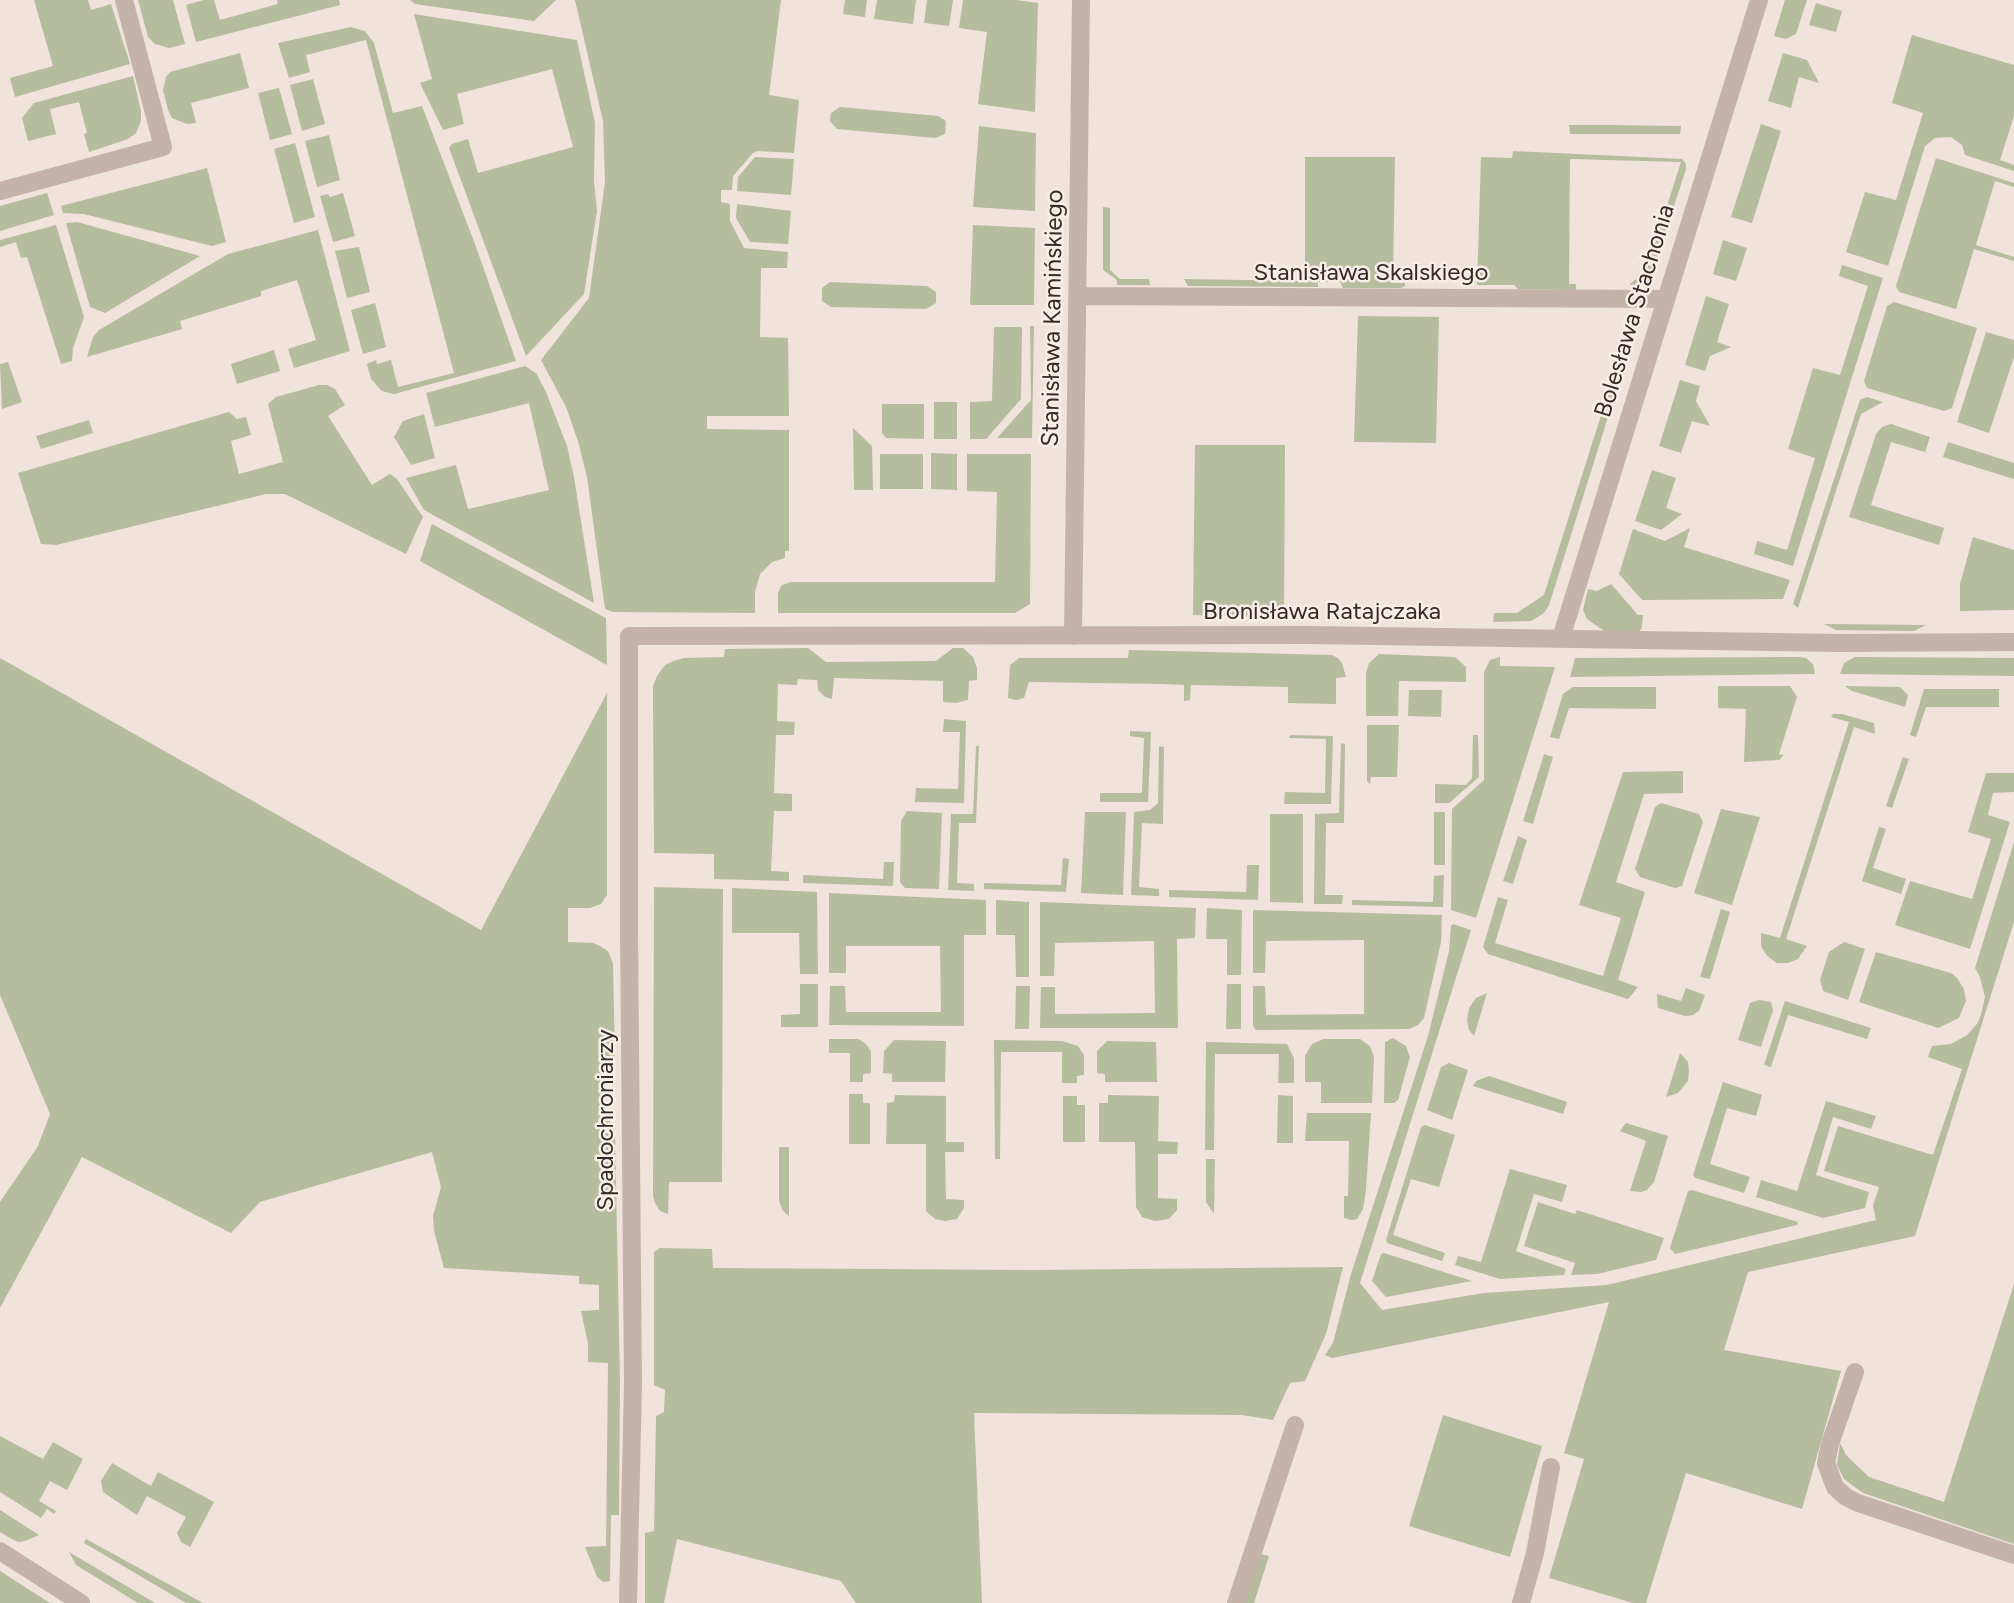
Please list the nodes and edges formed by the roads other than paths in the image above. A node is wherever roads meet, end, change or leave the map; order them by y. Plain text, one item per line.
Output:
1 (124, 0) edge
2 (1081, 0) edge
3 (1759, 0) edge
4 (0, 191) edge
5 (1078, 296) junction
6 (1665, 299) junction
7 (629, 636) joint
8 (1073, 636) junction
9 (1560, 638) junction
10 (2014, 642) edge
11 (1855, 1372) dead end
12 (1295, 1425) dead end
13 (1551, 1467) dead end
14 (0, 1551) edge
15 (2014, 1556) edge
16 (81, 1603) edge
17 (628, 1603) edge
18 (1236, 1603) edge
19 (1521, 1603) edge

1 - 4 street
2 - 5 street, Stanisława Kamińskiego
3 - 6 street, Bolesława Stachonia
5 - 6 street, Stanisława Skalskiego
5 - 8 street, Stanisława Kamińskiego
6 - 9 street, Bolesława Stachonia
7 - 8 street, Bronisława Ratajczaka
7 - 17 street, Spadochroniarzy
8 - 9 street, Bronisława Ratajczaka
9 - 10 street, Bronisława Ratajczaka
11 - 15 street
12 - 18 street
13 - 19 street
14 - 16 street

